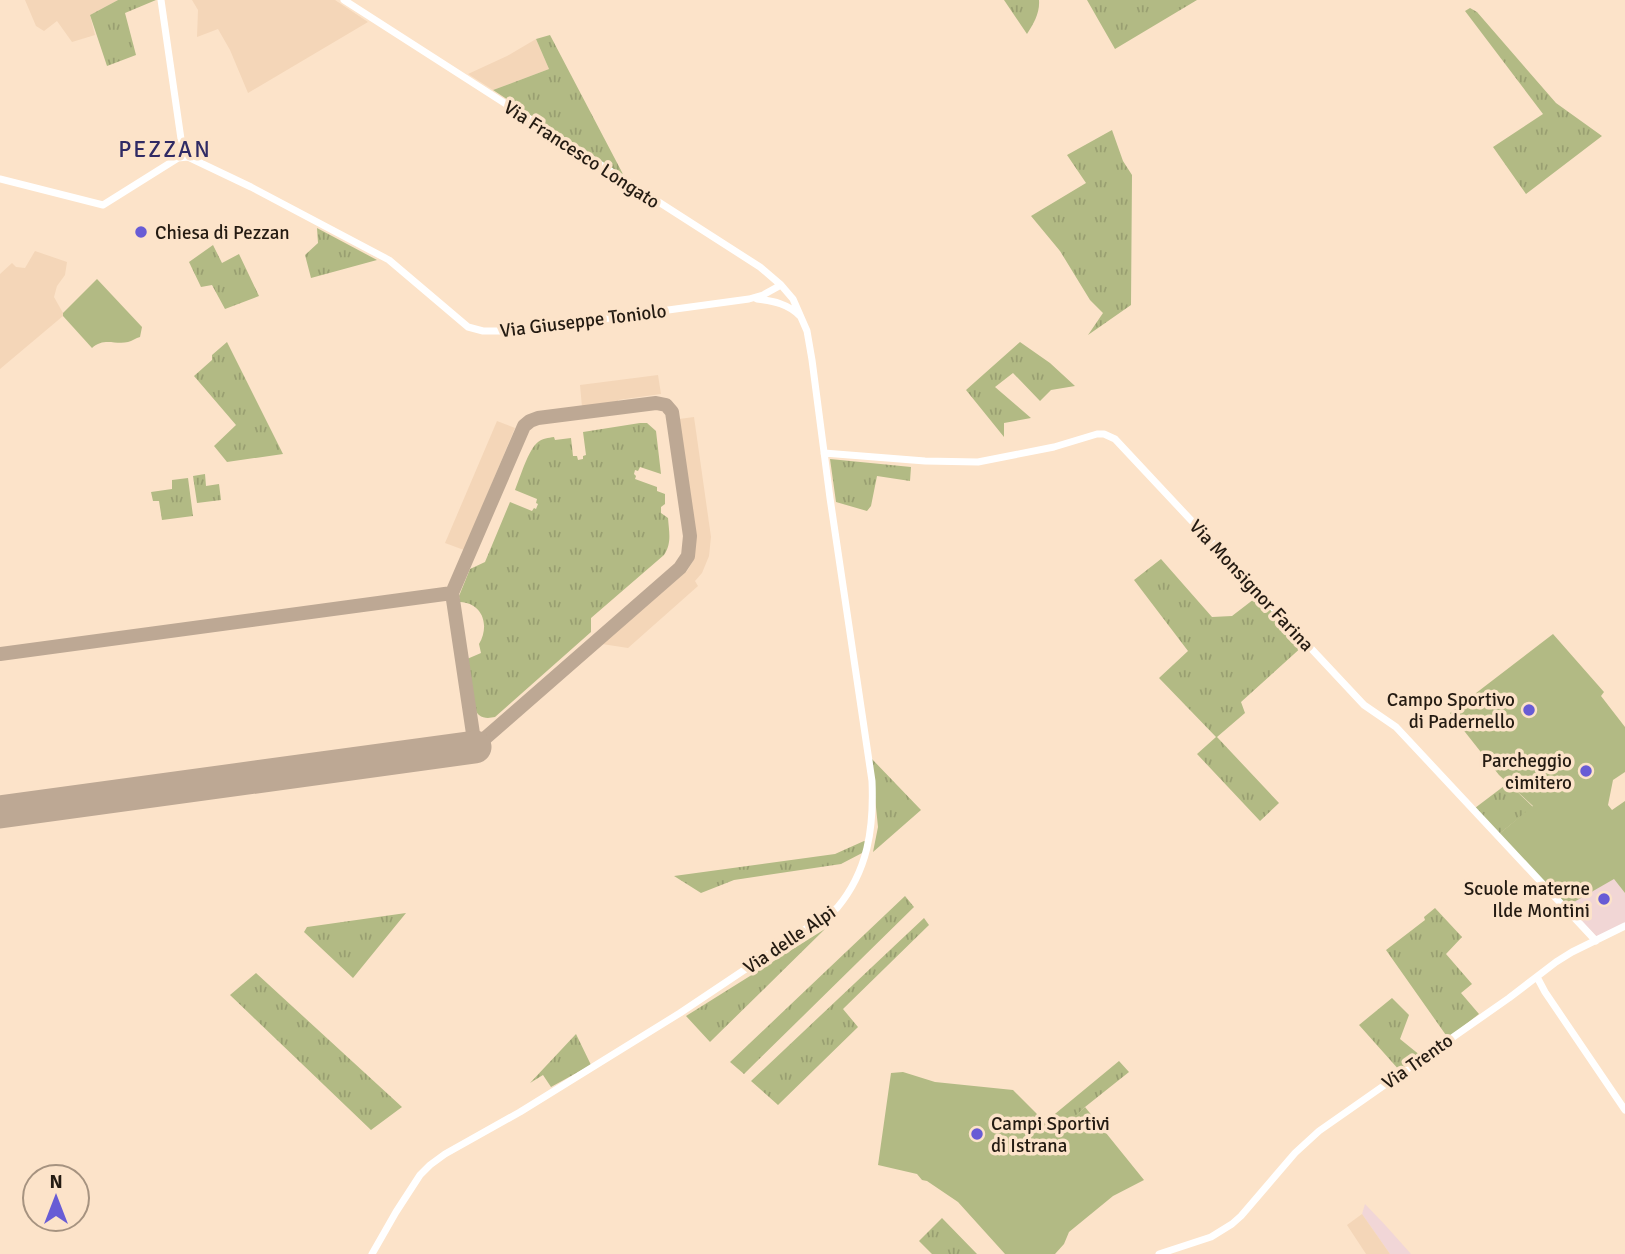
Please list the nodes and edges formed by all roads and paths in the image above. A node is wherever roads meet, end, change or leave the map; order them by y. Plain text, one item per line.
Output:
1 (161, 0) edge
2 (344, 0) edge
3 (182, 149) junction
4 (0, 179) edge
5 (771, 276) junction
6 (784, 288) junction
7 (771, 291) junction
8 (749, 299) junction
9 (761, 299) junction
10 (804, 323) junction
11 (824, 453) junction
12 (1625, 926) edge
13 (1596, 941) junction
14 (1537, 977) junction
15 (1625, 1110) edge
16 (372, 1254) edge
17 (1160, 1254) edge

1 - 3 street
2 - 5 street, Via Francesco Longato
3 - 4 street
3 - 8 street, Via Giuseppe Toniolo
5 - 6 street, Via Francesco Longato
5 - 7 street
6 - 7 street, Via Giuseppe Toniolo
6 - 9 street
6 - 10 street, Via Francesco Longato
7 - 8 street, Via Giuseppe Toniolo
8 - 9 street, Via Giuseppe Toniolo
9 - 10 street, Via Giuseppe Toniolo
10 - 11 street, Via delle Alpi
11 - 13 street, Via Monsignor Farina
11 - 16 street, Via delle Alpi
12 - 13 street, Via Trento
13 - 14 street, Via Trento
14 - 15 street
14 - 17 street, Via Trento

